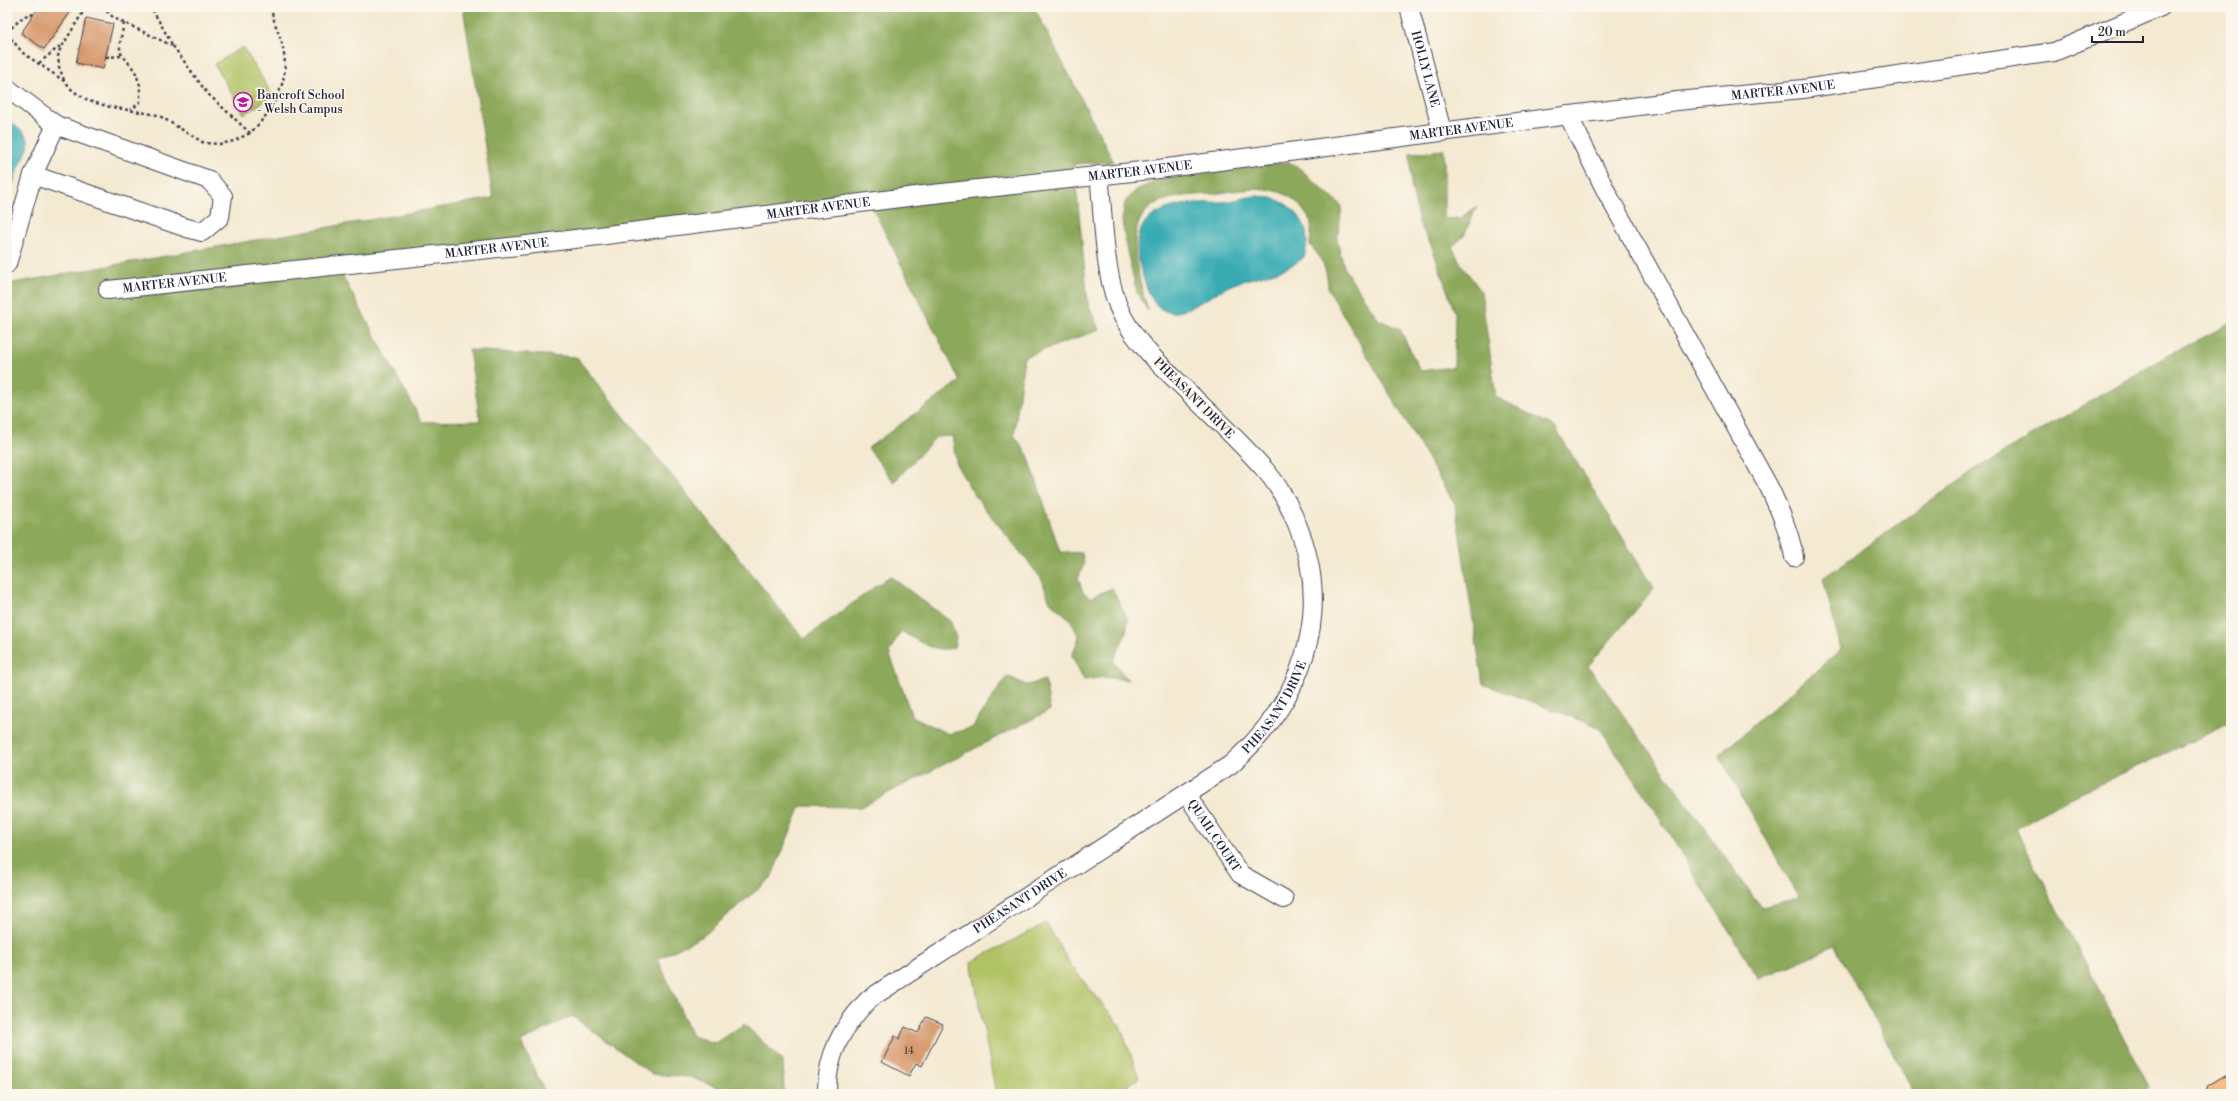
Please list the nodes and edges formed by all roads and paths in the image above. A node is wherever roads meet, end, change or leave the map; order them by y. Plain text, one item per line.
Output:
1 (86, 7) edge
2 (142, 7) edge
3 (150, 7) edge
4 (270, 7) edge
5 (1408, 7) edge
6 (2161, 7) edge
7 (102, 8) edge
8 (34, 14) dead end
9 (124, 23) junction
10 (7, 33) edge
11 (64, 42) junction
12 (173, 46) junction
13 (124, 56) junction
14 (106, 57) dead end
15 (39, 63) junction
16 (64, 81) junction
17 (7, 88) edge
18 (131, 110) junction
19 (1568, 115) junction
20 (56, 125) junction
21 (1442, 131) junction
22 (250, 133) junction
23 (33, 174) junction
24 (1099, 175) junction
25 (7, 264) edge
26 (108, 290) dead end
27 (1794, 557) dead end
28 (1187, 795) junction
29 (1284, 899) dead end
30 (2231, 1085) edge
31 (827, 1094) edge
32 (2216, 1094) edge

1 - 11 path
2 - 7 path
3 - 12 path
4 - 22 path
5 - 21 street, HOLLY LANE
6 - 19 street, MARTER AVENUE
7 - 9 path
8 - 10 path
9 - 12 path
9 - 13 path
10 - 15 path
11 - 15 path
11 - 16 path
12 - 22 path
13 - 14 path
13 - 18 path
15 - 16 path
16 - 18 path
17 - 20 street
18 - 22 path
19 - 21 street, MARTER AVENUE
19 - 27 street
20 - 23 street
20 - 23 street
21 - 24 street, MARTER AVENUE
23 - 25 street
24 - 26 street, MARTER AVENUE
24 - 28 street, PHEASANT DRIVE
28 - 29 street, QUAIL COURT
28 - 31 street, PHEASANT DRIVE
30 - 32 main road

